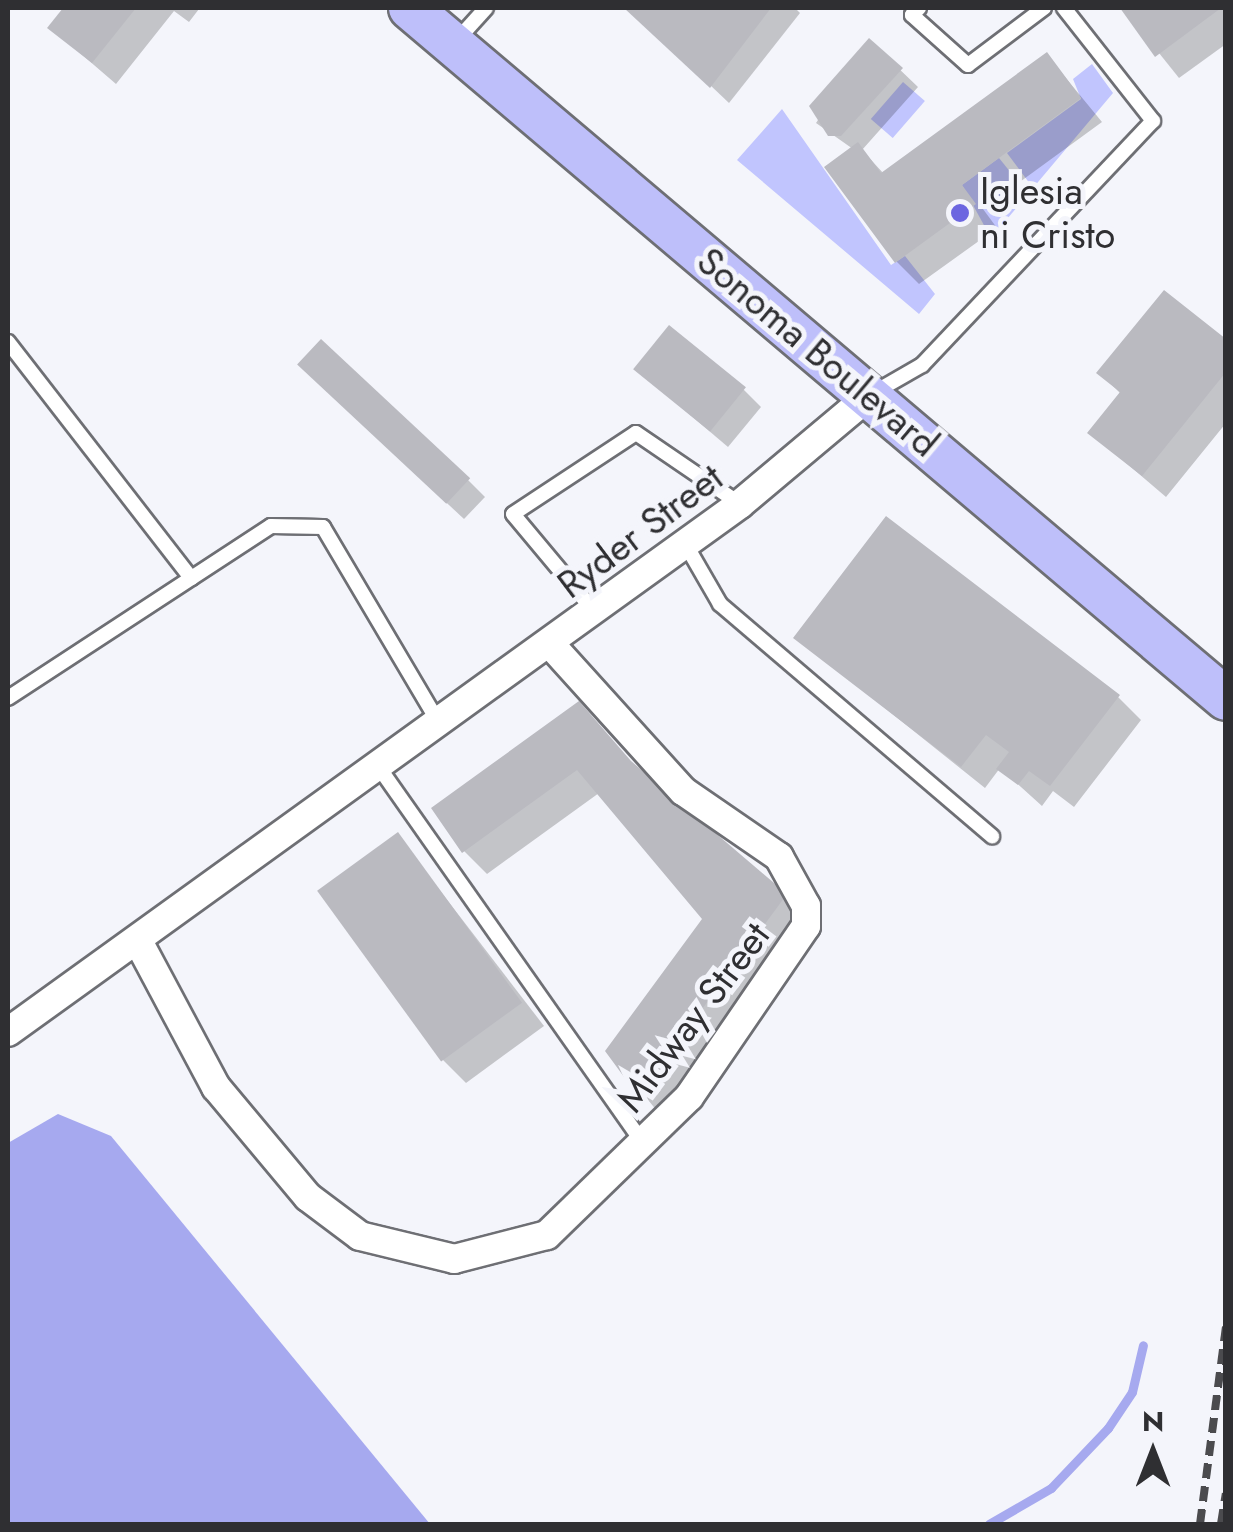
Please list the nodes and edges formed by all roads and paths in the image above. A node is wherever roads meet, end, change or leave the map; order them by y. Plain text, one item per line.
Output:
1 (410, 8) edge
2 (486, 8) edge
3 (919, 8) edge
4 (1044, 8) edge
5 (1064, 8) edge
6 (454, 44) junction
7 (8, 342) edge
8 (14, 363) edge
9 (870, 395) junction
10 (740, 504) junction
11 (686, 544) junction
12 (190, 578) junction
13 (595, 611) junction
14 (550, 644) junction
15 (8, 698) edge
16 (1226, 699) edge
17 (439, 722) junction
18 (378, 766) junction
19 (992, 836) dead end
20 (138, 941) junction
21 (8, 1032) edge
22 (644, 1145) junction

1 - 6 main road, Sonoma Boulevard
2 - 6 lane
3 - 4 lane
5 - 9 lane, Ryder Street
6 - 9 main road, Sonoma Boulevard
7 - 8 lane
8 - 12 lane
9 - 10 street, Ryder Street
9 - 16 main road, Sonoma Boulevard
10 - 11 street, Ryder Street
10 - 13 lane
11 - 13 street, Ryder Street
11 - 19 lane
12 - 15 lane
12 - 17 lane
13 - 14 street, Ryder Street
14 - 17 street, Ryder Street
14 - 22 street, Midway Street
17 - 18 street, Ryder Street
18 - 20 street, Ryder Street
18 - 22 lane
20 - 21 street, Ryder Street
20 - 22 street, Midway Street

